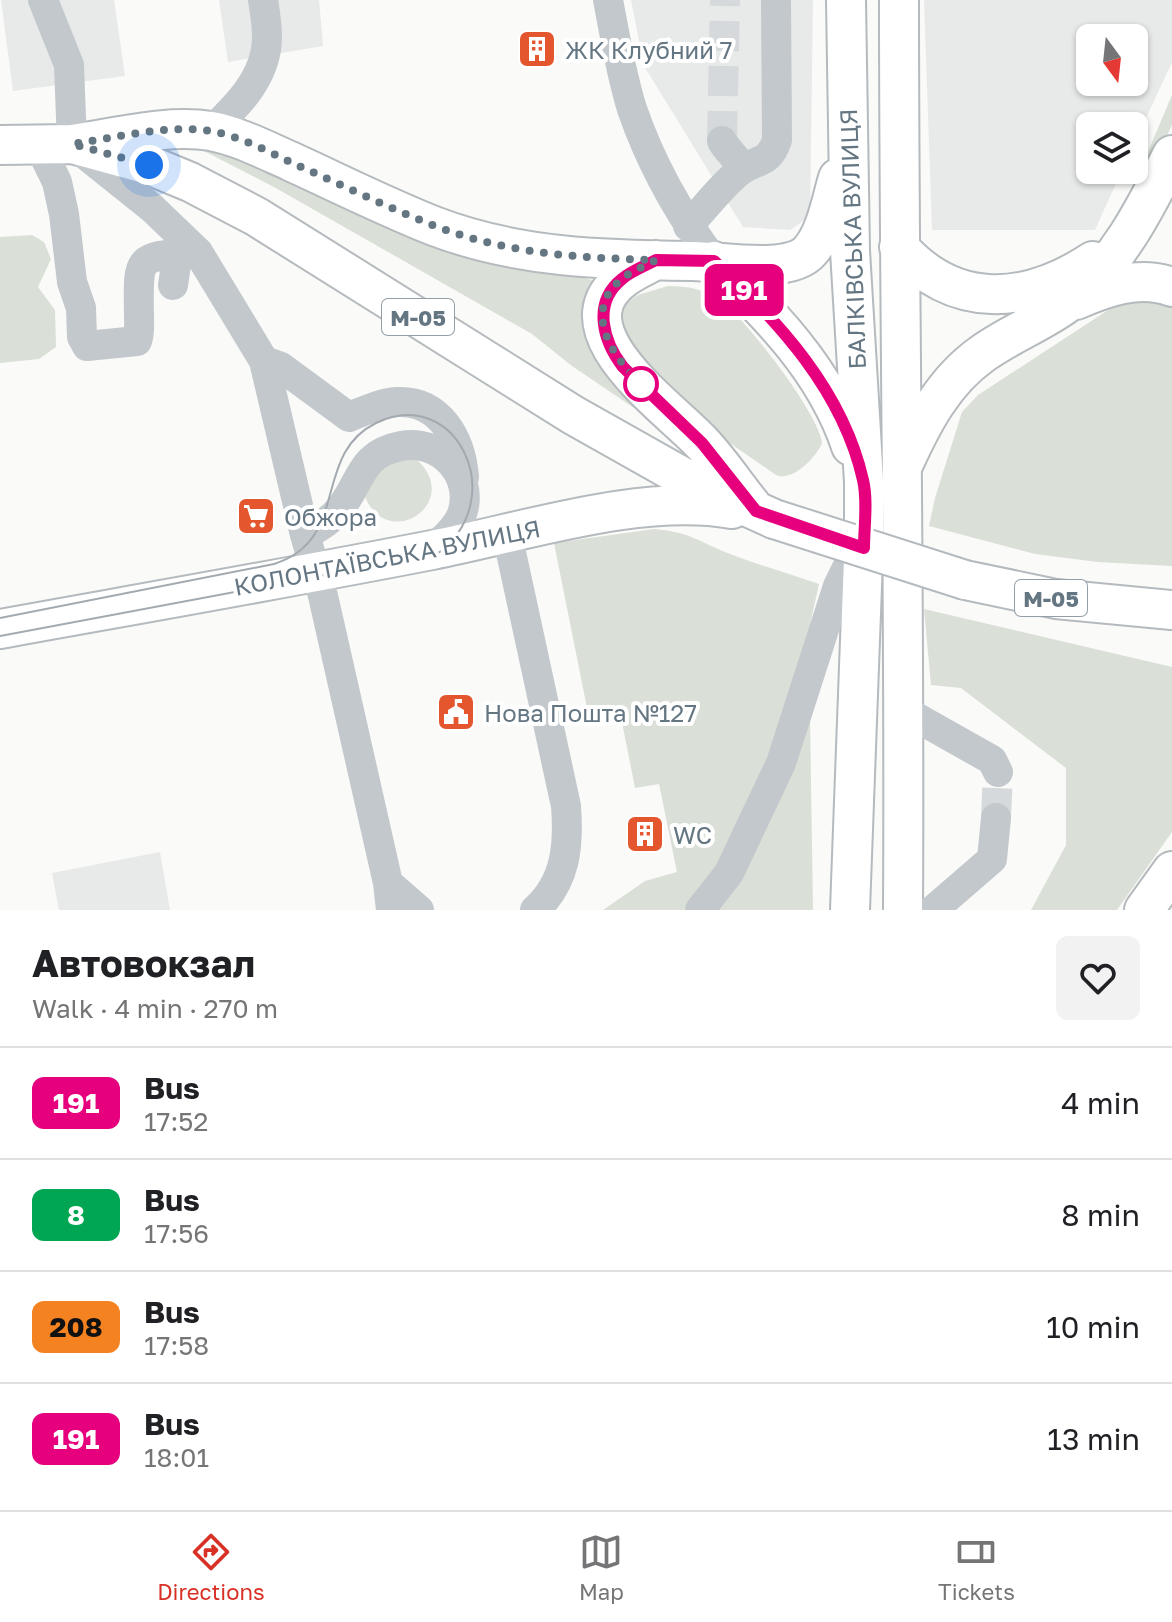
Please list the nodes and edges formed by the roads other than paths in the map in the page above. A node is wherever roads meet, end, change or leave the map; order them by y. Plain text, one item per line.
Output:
1 (43, 0) edge
2 (263, 0) edge
3 (608, 0) edge
4 (776, 0) edge
5 (846, 0) edge
6 (899, 0) edge
7 (211, 131) junction
8 (722, 141) tunnel mouth
9 (55, 144) junction
10 (0, 145) edge
11 (847, 151) junction
12 (1172, 155) edge
13 (742, 169) junction
14 (688, 226) junction
15 (1125, 240) junction
16 (899, 247) junction
17 (656, 260) junction
18 (714, 261) junction
19 (177, 264) junction
20 (1172, 287) edge
21 (1066, 304) junction
22 (264, 361) junction
23 (901, 469) junction
24 (864, 482) junction
25 (465, 499) junction
26 (765, 515) junction
27 (864, 532) junction
28 (507, 534) junction
29 (305, 535) junction
30 (429, 551) junction
31 (317, 572) junction
32 (1161, 611) edge
33 (0, 629) edge
34 (905, 711) junction
35 (998, 772) dead end
36 (996, 818) tunnel mouth
37 (1172, 871) edge
38 (390, 896) edge
39 (419, 910) edge
40 (535, 910) edge
41 (700, 910) edge
42 (850, 910) edge
43 (903, 910) edge
44 (933, 910) edge
45 (1144, 910) edge

1 - 9 street
2 - 7 street
3 - 14 street
4 - 13 street
5 - 11 main road, БАЛКІВСЬКА ВУЛИЦЯ
6 - 16 main road, БАЛКІВСЬКА ВУЛИЦЯ
7 - 9 main road
7 - 17 main road
8 - 13 street
9 - 10 main road, М-05
9 - 19 street
9 - 19 street
9 - 26 main road, М-05
11 - 18 main road
11 - 24 main road, БАЛКІВСЬКА ВУЛИЦЯ
12 - 15 main road
13 - 14 street
14 - 18 street
15 - 16 main road
15 - 21 main road
16 - 23 main road, БАЛКІВСЬКА ВУЛИЦЯ
17 - 18 main road
17 - 26 main road
18 - 24 main road
19 - 22 street
20 - 21 main road
21 - 23 main road
22 - 25 street
22 - 29 street
23 - 34 main road, БАЛКІВСЬКА ВУЛИЦЯ
24 - 27 main road, БАЛКІВСЬКА ВУЛИЦЯ
25 - 29 street
25 - 30 street
26 - 28 main road, КОЛОНТАЇВСЬКА ВУЛИЦЯ
26 - 32 main road, М-05, bridge
27 - 41 street
27 - 42 main road, БАЛКІВСЬКА ВУЛИЦЯ
28 - 30 main road, КОЛОНТАЇВСЬКА ВУЛИЦЯ
28 - 40 street
29 - 31 street
30 - 31 main road, КОЛОНТАЇВСЬКА ВУЛИЦЯ
31 - 33 main road, КОЛОНТАЇВСЬКА ВУЛИЦЯ
31 - 38 street
34 - 35 street
34 - 43 main road, БАЛКІВСЬКА ВУЛИЦЯ
36 - 44 street
37 - 45 main road
38 - 39 street

